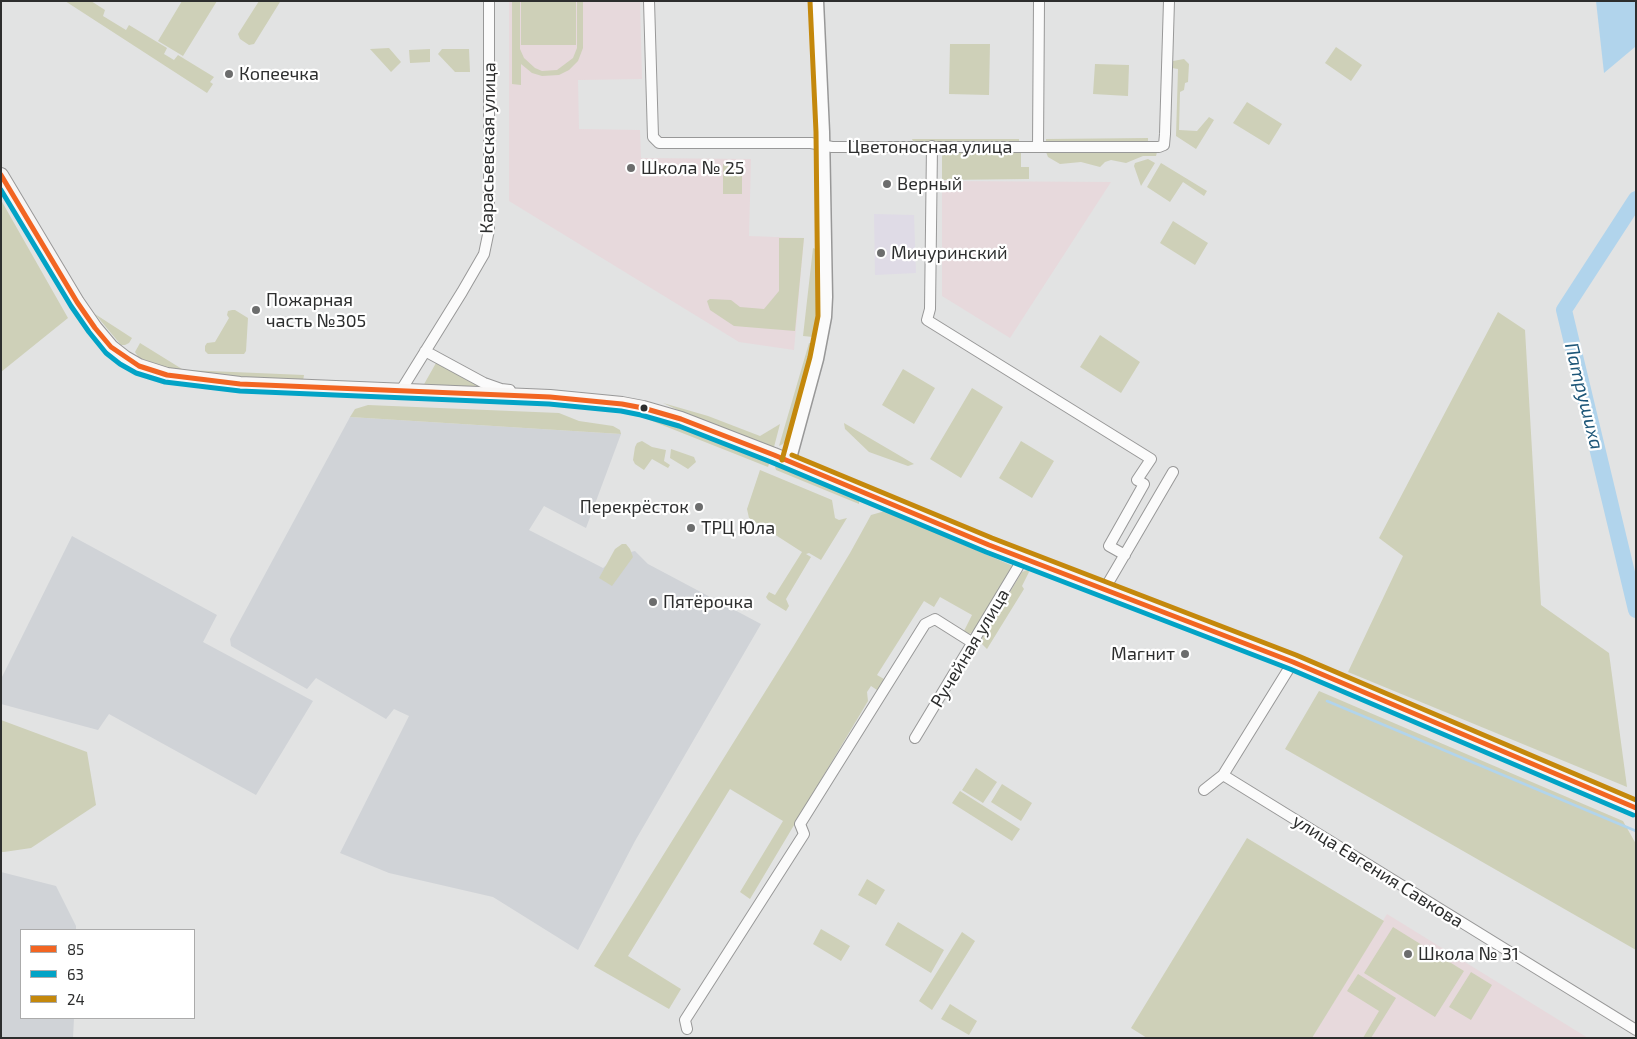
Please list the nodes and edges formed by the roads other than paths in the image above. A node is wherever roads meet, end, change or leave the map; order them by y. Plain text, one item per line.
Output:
1 (489, 1) edge
2 (649, 1) edge
3 (817, 1) edge
4 (1040, 1) edge
5 (1169, 1) edge
6 (823, 146) junction
7 (932, 146) junction
8 (1038, 147) junction
9 (1, 175) edge
10 (425, 351) junction
11 (400, 392) junction
12 (550, 397) junction
13 (789, 462) junction
14 (1173, 472) dead end
15 (1125, 555) junction
16 (1024, 557) junction
17 (1104, 590) junction
18 (973, 643) junction
19 (1293, 662) junction
20 (915, 738) dead end
21 (1223, 775) junction
22 (1204, 790) dead end
23 (1630, 805) edge
24 (687, 1029) dead end
25 (1636, 1030) edge

1 - 10 street, Карасьевская улица
2 - 6 street, Цветоносная улица
3 - 6 street
4 - 8 street, Цветоносная улица
5 - 8 street, Цветоносная улица
6 - 7 street, Цветоносная улица
6 - 13 street
7 - 8 street, Цветоносная улица
7 - 15 street
9 - 11 main road
10 - 11 street, Карасьевская улица
10 - 12 street
11 - 12 main road
12 - 13 main road
13 - 16 main road
14 - 15 street
15 - 17 street
16 - 17 main road
16 - 18 street, Ручейная улица
17 - 19 main road
18 - 20 street, Ручейная улица
18 - 24 street
19 - 21 street
19 - 23 main road
21 - 22 street
21 - 25 street, улица Евгения Савкова

